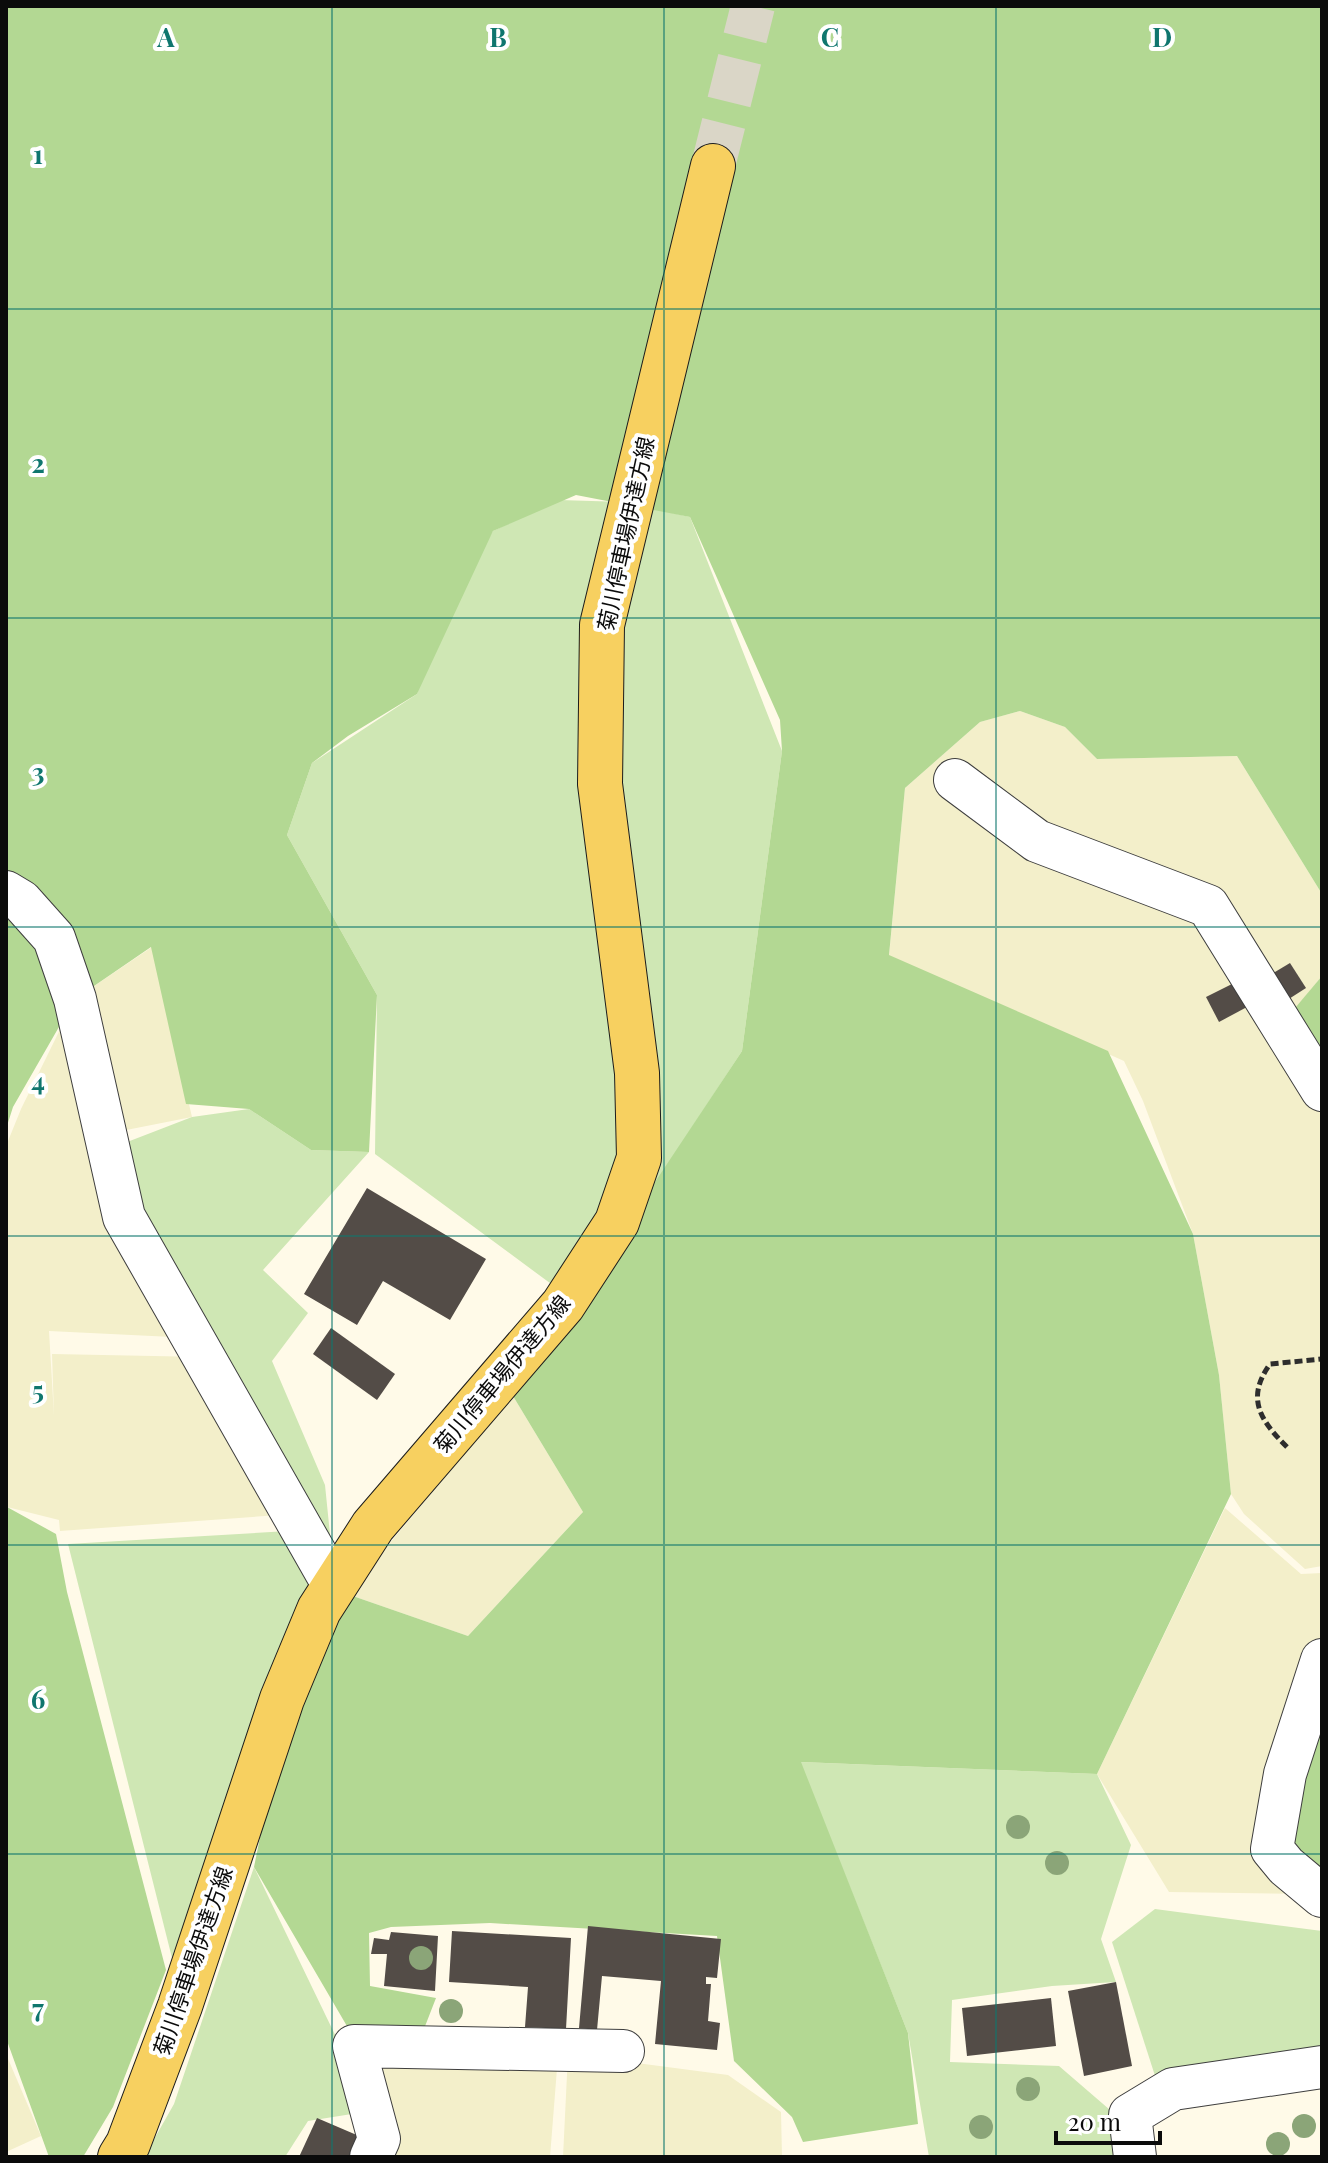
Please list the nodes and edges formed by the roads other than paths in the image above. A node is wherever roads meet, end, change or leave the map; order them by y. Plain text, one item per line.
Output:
1 (713, 166) tunnel mouth
2 (955, 780) dead end
3 (6, 892) edge
4 (1322, 1090) edge
5 (334, 1586) junction
6 (1322, 1660) edge
7 (1322, 1896) edge
8 (623, 2051) dead end
9 (1322, 2067) edge
10 (120, 2157) edge
11 (371, 2157) edge
12 (1135, 2157) edge

1 - 5 main road, 菊川停車場伊達方線
2 - 4 street
3 - 5 street
5 - 10 main road, 菊川停車場伊達方線
6 - 7 street
8 - 11 street
9 - 12 street

